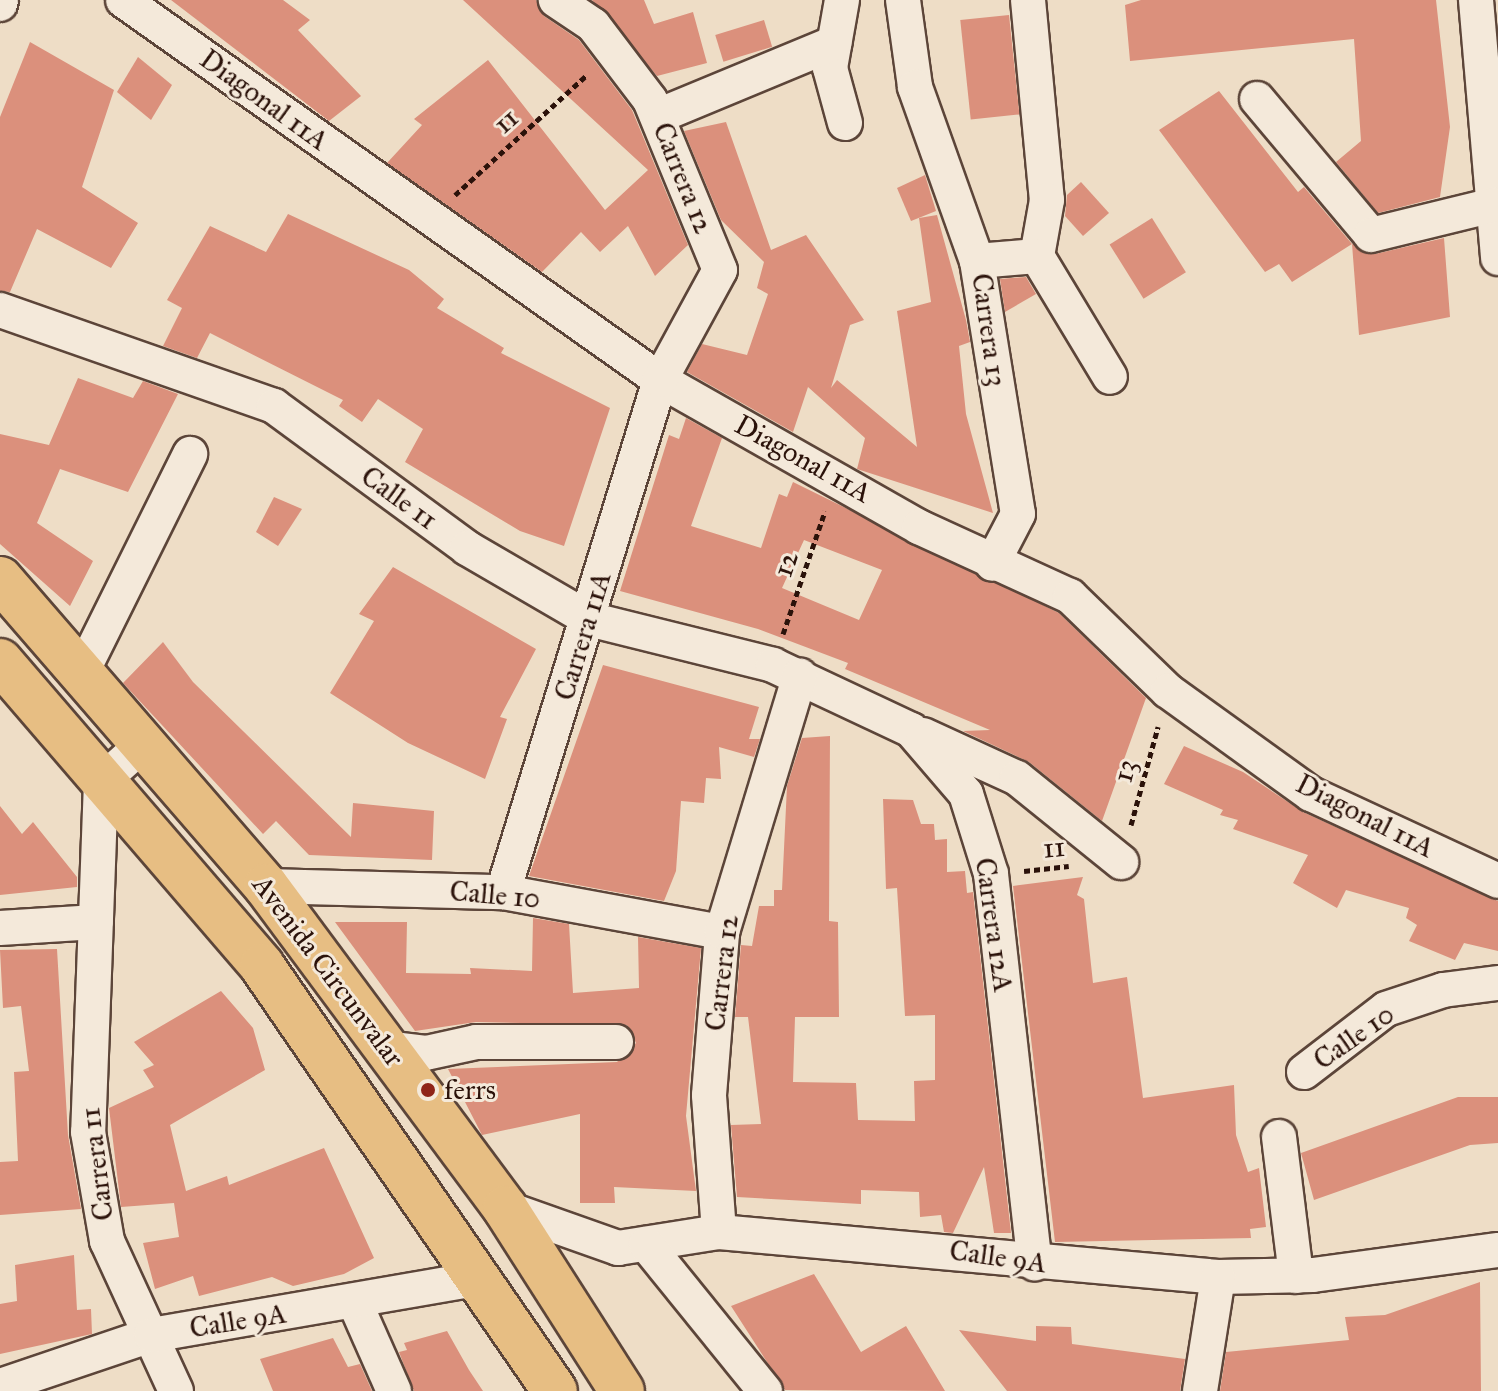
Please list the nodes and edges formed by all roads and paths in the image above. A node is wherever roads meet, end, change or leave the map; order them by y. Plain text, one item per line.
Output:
1 (556, 0) edge
2 (842, 0) edge
3 (903, 0) edge
4 (1028, 0) edge
5 (1476, 0) edge
6 (147, 6) edge
7 (834, 43) junction
8 (612, 52) junction
9 (1257, 99) dead end
10 (658, 116) junction
11 (845, 123) dead end
12 (1495, 215) edge
13 (428, 220) junction
14 (1037, 256) junction
15 (1498, 258) edge
16 (977, 261) junction
17 (0, 310) edge
18 (1110, 377) dead end
19 (660, 380) junction
20 (190, 454) dead end
21 (837, 476) junction
22 (992, 564) junction
23 (0, 579) edge
24 (589, 619) junction
25 (0, 661) edge
26 (786, 671) junction
27 (80, 676) junction
28 (1168, 691) junction
29 (911, 730) junction
30 (141, 746) junction
31 (101, 782) junction
32 (1121, 862) junction
33 (991, 874) junction
34 (1498, 881) edge
35 (266, 886) junction
36 (503, 892) junction
37 (96, 922) junction
38 (0, 928) edge
39 (722, 932) junction
40 (1498, 983) edge
41 (616, 1042) dead end
42 (386, 1048) junction
43 (1304, 1072) dead end
44 (1279, 1137) dead end
45 (505, 1208) junction
46 (719, 1232) junction
47 (646, 1244) junction
48 (1498, 1250) edge
49 (1035, 1264) junction
50 (1296, 1276) junction
51 (1218, 1277) junction
52 (482, 1278) junction
53 (355, 1303) junction
54 (151, 1335) junction
55 (0, 1386) edge
56 (176, 1391) edge
57 (394, 1391) edge
58 (555, 1391) edge
59 (622, 1391) edge
60 (765, 1391) edge
61 (1200, 1391) edge

1 - 8 street, Carrera 12
2 - 7 street
3 - 16 street
4 - 14 street, Carrera 13
5 - 12 street
6 - 13 street, Diagonal 11A
7 - 10 street
7 - 11 street
8 - 10 street, Carrera 12
8 - 13 path, 11
9 - 12 street
10 - 19 street, Carrera 12
12 - 15 street
13 - 19 street, Diagonal 11A
14 - 16 street, Carrera 13
14 - 18 street
16 - 22 street, Carrera 13
17 - 24 street, Calle 11
19 - 21 street, Diagonal 11A
19 - 24 street, Carrera 11A
20 - 27 street
21 - 22 street, Diagonal 11A
21 - 26 path, 12
22 - 28 street, Diagonal 11A
23 - 27 main road, Avenida Circunvalar
24 - 26 street, Calle 11
24 - 36 street, Carrera 11A
25 - 31 main road, Avenida Circunvalar
26 - 29 street, Carrera 12A
26 - 39 street, Carrera 12
27 - 30 main road, Avenida Circunvalar
28 - 32 path, 13
28 - 34 street, Diagonal 11A
29 - 32 street
29 - 33 street, Carrera 12A
30 - 31 street
30 - 35 main road, Avenida Circunvalar
31 - 37 street
31 - 52 main road, Avenida Circunvalar
32 - 33 path, 11
33 - 49 street, Carrera 12A
35 - 36 street, Calle 10
35 - 42 main road, Avenida Circunvalar
36 - 39 street, Calle 10
37 - 38 street
37 - 54 street, Carrera 11
39 - 46 street, Carrera 12
40 - 43 street, Calle 10
41 - 42 street
42 - 45 main road, Avenida Circunvalar
44 - 50 street
45 - 47 street, Calle 9A
45 - 59 main road, Avenida Circunvalar
46 - 47 street, Calle 9A
46 - 49 street, Calle 9A
47 - 60 street
48 - 50 street, Calle 9A
49 - 51 street, Calle 9A
50 - 51 street, Calle 9A
51 - 61 street
52 - 53 street, Calle 9A
52 - 58 main road, Avenida Circunvalar
53 - 54 street, Calle 9A
53 - 57 street
54 - 55 street, Calle 9A
54 - 56 street, Carrera 11

